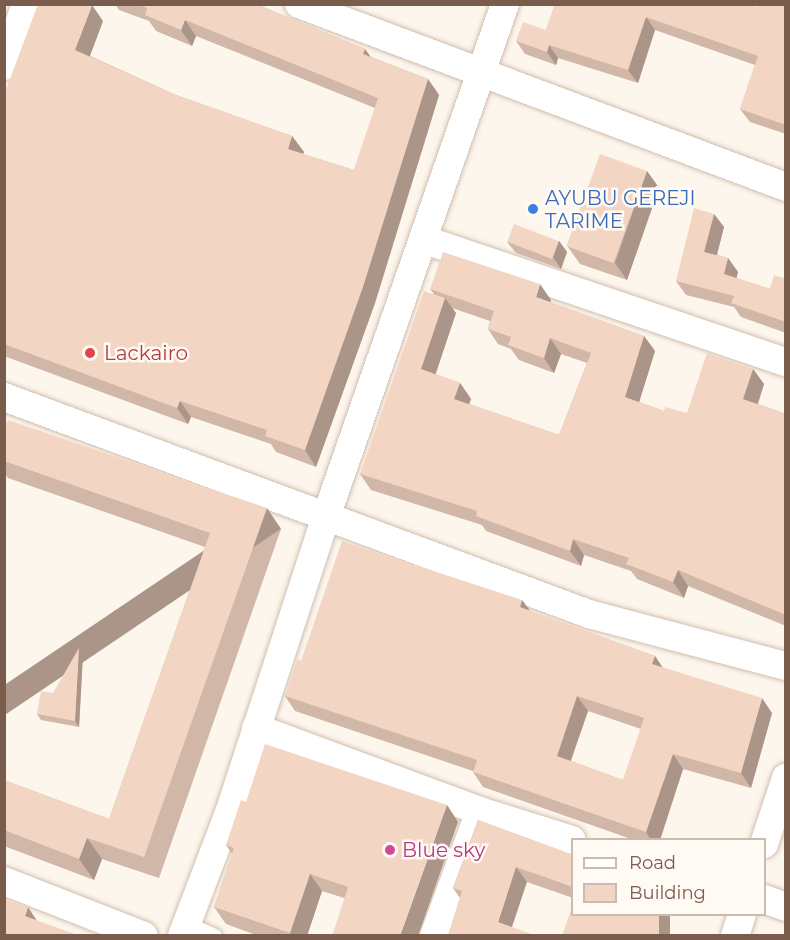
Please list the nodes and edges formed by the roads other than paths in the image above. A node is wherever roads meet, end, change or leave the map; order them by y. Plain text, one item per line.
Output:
1 (26, 4) edge
2 (299, 4) edge
3 (505, 4) edge
4 (4, 66) edge
5 (482, 71) junction
6 (786, 187) edge
7 (424, 240) junction
8 (786, 362) edge
9 (11, 400) edge
10 (8, 433) edge
11 (327, 514) junction
12 (786, 666) edge
13 (256, 728) junction
14 (786, 778) edge
15 (480, 812) junction
16 (571, 839) edge
17 (766, 841) edge
18 (4, 881) edge
19 (766, 899) edge
20 (786, 907) edge
21 (742, 916) edge
22 (184, 929) edge
23 (144, 936) edge
24 (215, 936) edge
25 (434, 936) edge
26 (735, 936) edge

1 - 4 street
2 - 5 street
3 - 5 street
5 - 6 street
5 - 7 street
7 - 8 street
7 - 11 street
9 - 10 street
9 - 11 street
11 - 12 street
11 - 13 street
13 - 15 street
13 - 22 street
14 - 17 street
15 - 16 street
15 - 25 street
18 - 23 street
19 - 20 street
21 - 26 street
22 - 24 lane

